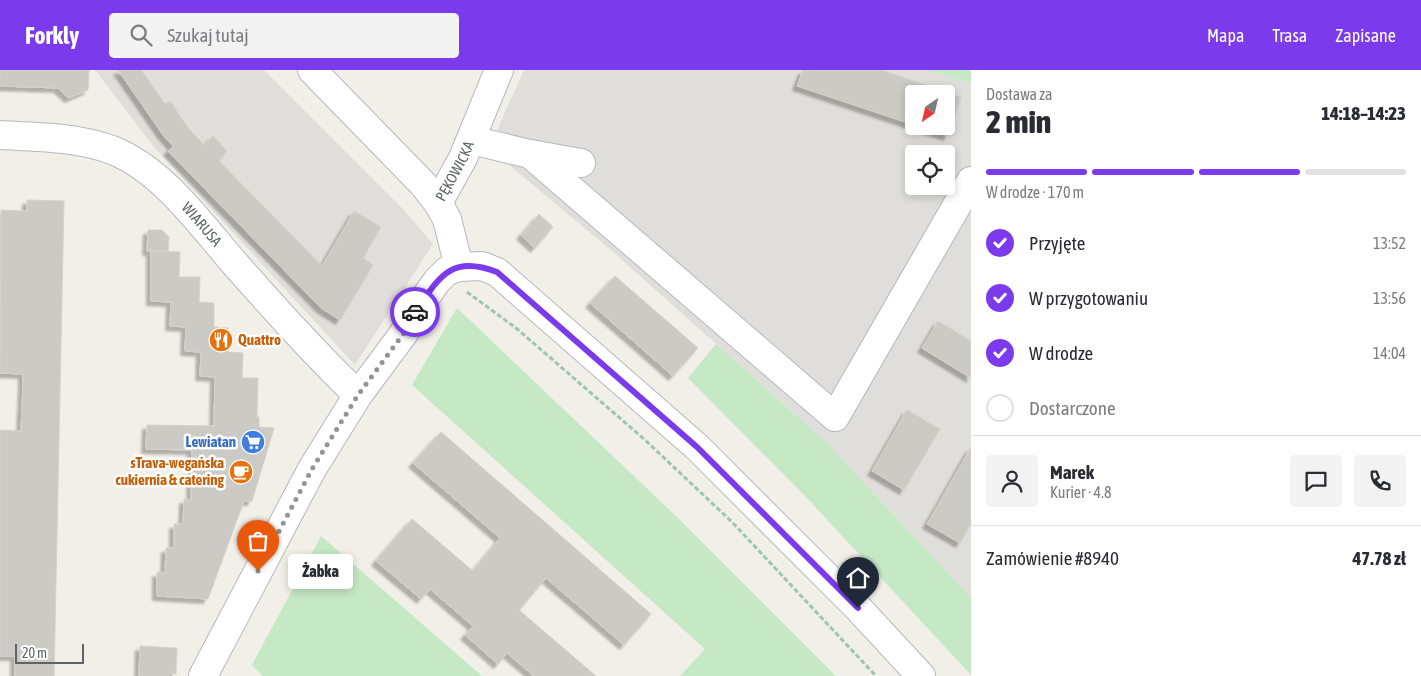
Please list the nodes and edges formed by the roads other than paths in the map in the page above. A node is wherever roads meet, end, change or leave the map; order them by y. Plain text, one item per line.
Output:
1 (312, 70) edge
2 (499, 70) edge
3 (0, 135) edge
4 (471, 140) junction
5 (530, 154) junction
6 (581, 163) dead end
7 (971, 182) edge
8 (438, 203) junction
9 (462, 279) junction
10 (358, 395) junction
11 (203, 676) edge
12 (920, 676) edge

1 - 8 street
2 - 4 street, PĘKOWICKA
3 - 10 street, WIARUSA
4 - 5 street
4 - 8 street, PĘKOWICKA
5 - 6 street
5 - 7 street
8 - 9 street, PĘKOWICKA
9 - 10 street
9 - 12 street
10 - 11 street

